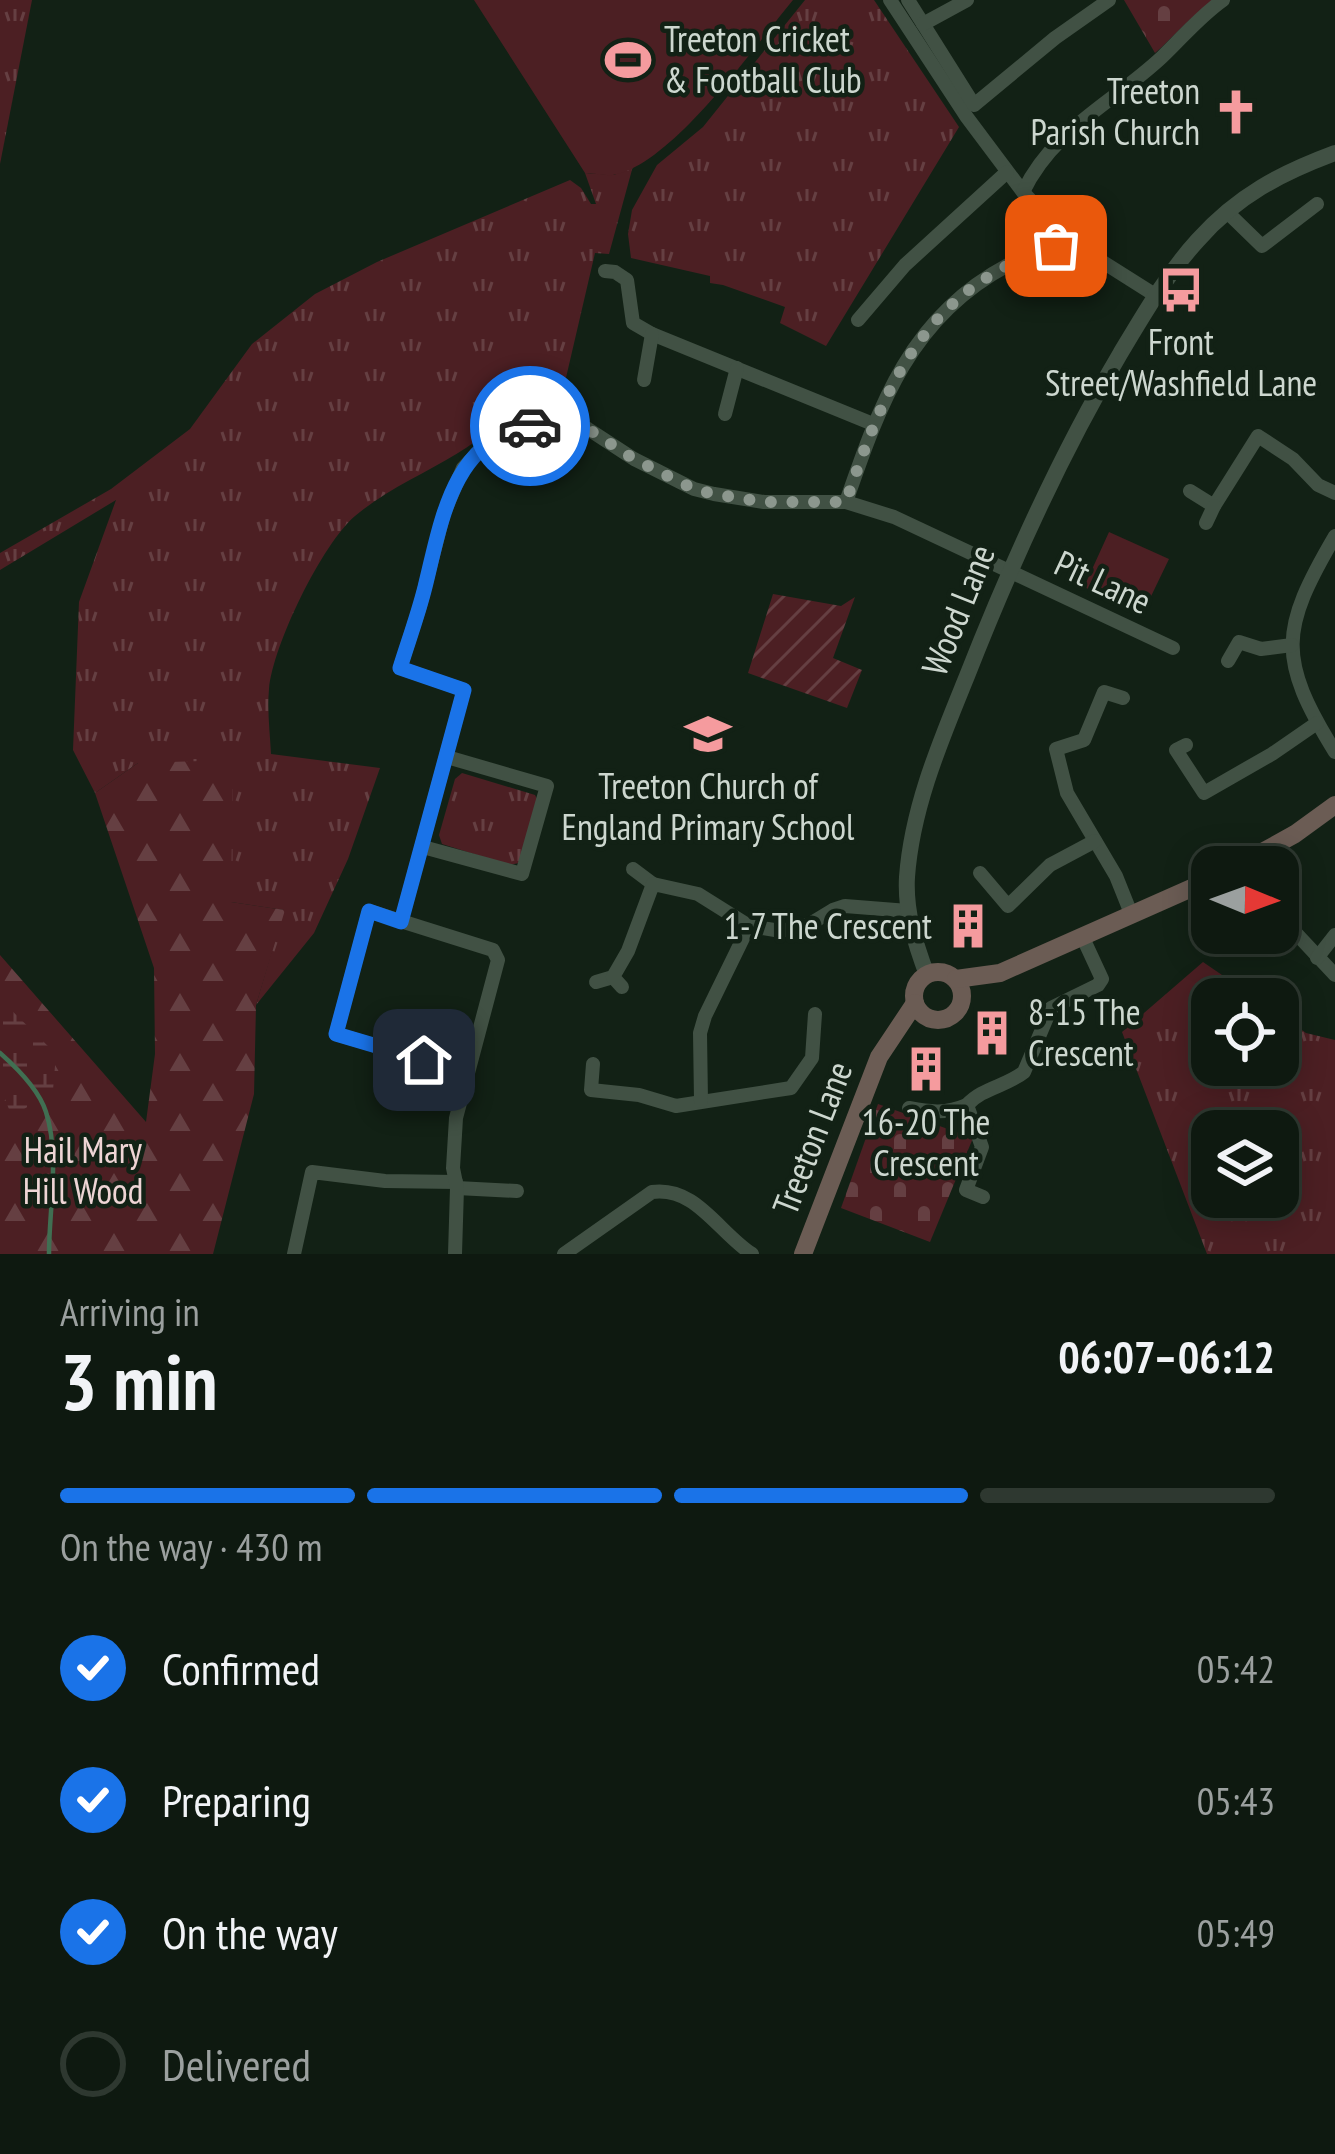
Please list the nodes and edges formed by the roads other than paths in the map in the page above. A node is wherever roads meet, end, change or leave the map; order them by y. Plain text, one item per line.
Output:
1 (890, 0) edge
2 (908, 0) edge
3 (967, 0) edge
4 (1109, 0) edge
5 (1223, 0) edge
6 (923, 24) junction
7 (1335, 152) edge
8 (1007, 172) junction
9 (1024, 192) junction
10 (1317, 204) dead end
11 (1228, 212) junction
12 (1068, 240) junction
13 (605, 271) dead end
14 (1156, 295) junction
15 (858, 320) dead end
16 (652, 334) junction
17 (737, 368) junction
18 (644, 380) dead end
19 (724, 414) dead end
20 (873, 424) junction
21 (1190, 491) dead end
22 (1335, 494) edge
23 (846, 502) junction
24 (1214, 506) junction
25 (1206, 523) dead end
26 (1334, 540) edge
27 (1008, 570) junction
28 (1292, 645) junction
29 (1173, 648) dead end
30 (1228, 661) dead end
31 (1123, 698) dead end
32 (1317, 723) junction
33 (1186, 745) dead end
34 (1335, 752) edge
35 (446, 757) junction
36 (1204, 793) junction
37 (1335, 805) edge
38 (1213, 808) dead end
39 (1095, 841) junction
40 (1273, 846) edge
41 (423, 848) junction
42 (633, 868) dead end
43 (980, 873) dead end
44 (653, 884) junction
45 (1191, 889) edge
46 (908, 911) junction
47 (1132, 916) junction
48 (401, 922) junction
49 (749, 926) junction
50 (1335, 935) edge
51 (1083, 938) junction
52 (1299, 938) edge
53 (1317, 958) junction
54 (1000, 973) junction
55 (927, 975) junction
56 (1335, 975) edge
57 (956, 980) junction
58 (596, 982) dead end
59 (915, 1003) junction
60 (961, 1006) junction
61 (815, 1014) dead end
62 (933, 1020) junction
63 (886, 1048) junction
64 (593, 1064) dead end
65 (468, 1073) junction
66 (701, 1101) junction
67 (967, 1105) junction
68 (909, 1108) dead end
69 (456, 1185) junction
70 (517, 1191) dead end
71 (982, 1197) dead end
72 (582, 1249) edge
73 (294, 1254) edge
74 (455, 1254) edge
75 (564, 1254) edge
76 (752, 1254) edge
77 (803, 1254) edge

1 - 8 street
2 - 6 street
3 - 6 street
4 - 6 street
5 - 9 street
7 - 11 street, Wood Lane
8 - 9 street
8 - 15 street
9 - 12 street
10 - 11 street
11 - 14 street, Wood Lane
12 - 14 street
12 - 20 street
13 - 16 street
14 - 27 street, Wood Lane
16 - 17 street
16 - 18 street
17 - 19 street
17 - 20 street
20 - 23 street
21 - 24 street
22 - 24 street
23 - 27 street, Pit Lane
23 - 35 street, Pit Lane
24 - 25 street
26 - 28 street
27 - 29 street, Pit Lane
27 - 46 street, Wood Lane
28 - 30 street
28 - 32 street
31 - 39 street
32 - 34 street
32 - 36 street
33 - 36 street
35 - 41 street
35 - 41 street
36 - 38 street
37 - 40 main road
39 - 43 street
39 - 47 street
41 - 48 street
42 - 44 street
44 - 49 street
44 - 58 street
45 - 47 main road
46 - 49 street
46 - 55 street, Wood Lane
47 - 51 main road
48 - 65 street
48 - 65 street
49 - 66 street
50 - 53 street
51 - 54 main road
51 - 67 street
52 - 53 street
53 - 56 street
54 - 57 main road
54 - 60 main road
55 - 57 main road
55 - 59 main road
57 - 60 main road
59 - 62 main road
59 - 63 main road, Treeton Lane
60 - 62 main road
61 - 66 street
62 - 63 main road, Treeton Lane
63 - 77 main road, Treeton Lane
64 - 66 street
65 - 69 street
67 - 68 street
67 - 71 street
69 - 70 street
69 - 73 street
69 - 74 street
72 - 75 street
72 - 76 street

